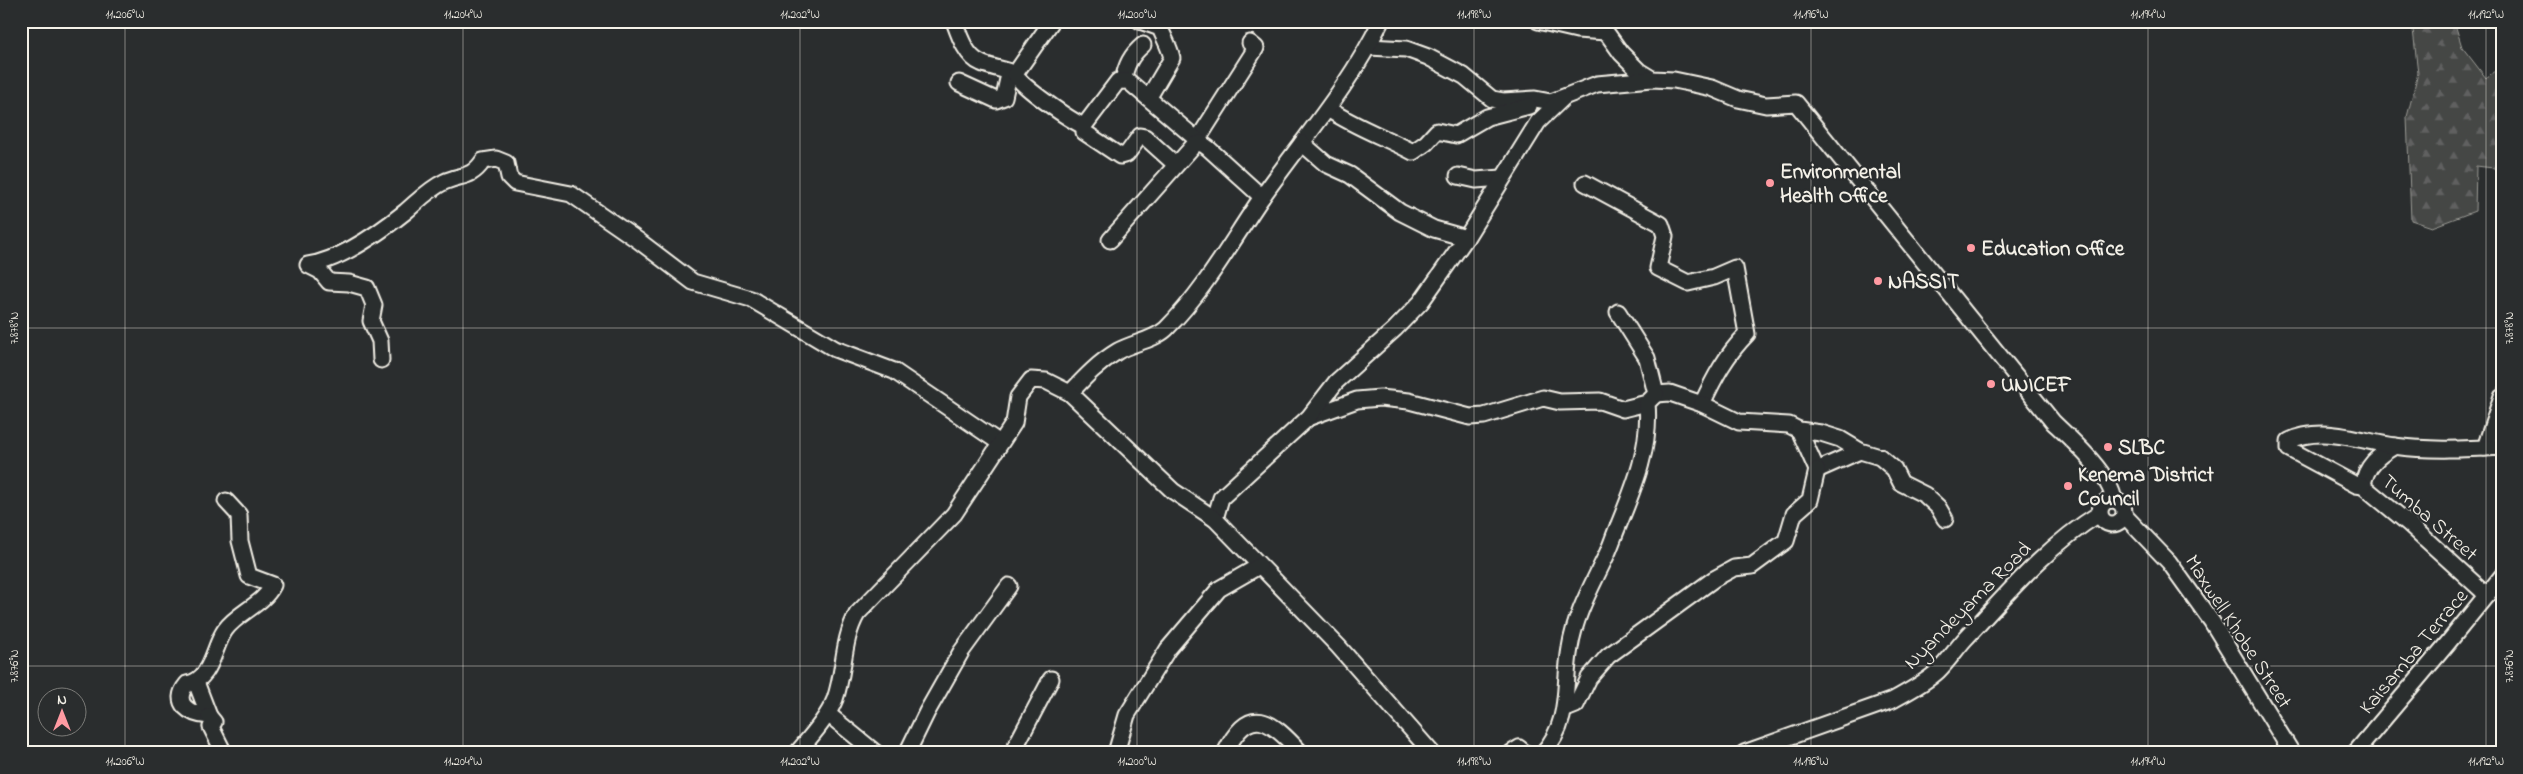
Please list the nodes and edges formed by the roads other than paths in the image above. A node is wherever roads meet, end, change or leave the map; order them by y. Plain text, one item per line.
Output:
1 (954, 21) edge
2 (1052, 21) edge
3 (1140, 21) edge
4 (1381, 21) edge
5 (1538, 21) edge
6 (1250, 43) dead end
7 (1143, 44) dead end
8 (1369, 47) junction
9 (1015, 74) junction
10 (1652, 79) junction
11 (1124, 81) junction
12 (959, 83) dead end
13 (1149, 97) junction
14 (1558, 99) junction
15 (1328, 110) junction
16 (1084, 126) junction
17 (1199, 141) junction
18 (1302, 143) junction
19 (1176, 165) junction
20 (1458, 176) dead end
21 (1502, 178) junction
22 (1479, 180) junction
23 (1585, 183) dead end
24 (1492, 196) junction
25 (1262, 197) junction
26 (1466, 238) junction
27 (1110, 240) dead end
28 (1618, 312) dead end
29 (381, 360) dead end
30 (1070, 393) junction
31 (2502, 396) edge
32 (1651, 399) junction
33 (1702, 404) junction
34 (1309, 418) junction
35 (1799, 430) junction
36 (1000, 442) junction
37 (2396, 446) junction
38 (2502, 447) edge
39 (2485, 448) junction
40 (1860, 451) junction
41 (1817, 470) junction
42 (2363, 486) junction
43 (2114, 500) junction
44 (226, 501) dead end
45 (2099, 514) junction
46 (2124, 515) junction
47 (1215, 519) junction
48 (1945, 519) dead end
49 (1259, 566) junction
50 (2502, 576) edge
51 (1009, 586) dead end
52 (2487, 595) junction
53 (1051, 679) dead end
54 (196, 682) junction
55 (1566, 709) junction
56 (828, 714) junction
57 (209, 716) junction
58 (224, 753) edge
59 (797, 753) edge
60 (876, 753) edge
61 (907, 753) edge
62 (1012, 753) edge
63 (1116, 753) edge
64 (1225, 753) edge
65 (1301, 753) edge
66 (1432, 753) edge
67 (1511, 753) edge
68 (1525, 753) edge
69 (1543, 753) edge
70 (1744, 753) edge
71 (2292, 753) edge
72 (2354, 753) edge

1 - 9 street
2 - 9 street
3 - 13 street
4 - 8 street
5 - 10 street
6 - 17 street
7 - 11 street
8 - 14 street
8 - 15 street
9 - 12 street
9 - 16 street
10 - 14 street
10 - 43 street
11 - 13 street
11 - 16 street
13 - 17 street
14 - 15 street
14 - 21 street
15 - 18 street
16 - 19 street
17 - 19 street
17 - 25 street
18 - 25 street
18 - 26 street
19 - 27 street
20 - 22 street
21 - 22 street
21 - 24 street
22 - 24 street
23 - 33 street
24 - 26 street
25 - 30 street
26 - 34 street
28 - 32 street
29 - 36 street
30 - 36 street
30 - 47 street
31 - 39 street
32 - 33 street
32 - 34 street
32 - 55 street
33 - 35 street
34 - 47 street
35 - 40 street
35 - 41 street
36 - 56 street
37 - 39 street
37 - 42 street, Tumba Street
37 - 42 street
38 - 39 street
40 - 41 street
40 - 48 street
41 - 55 street
42 - 52 street, Tumba Street
43 - 45 street
43 - 46 street
44 - 54 street
45 - 46 street
45 - 70 street, Nyandeyama Road
46 - 71 street, Maxwell Khobe Street
47 - 49 street
49 - 63 street
49 - 66 street
50 - 52 street, Kaisamba Terrace
51 - 61 street
52 - 72 street, Kaisamba Terrace
53 - 62 street
54 - 57 street
54 - 57 street
55 - 69 street
56 - 59 street
56 - 60 street
57 - 58 street
64 - 65 street
67 - 68 street

